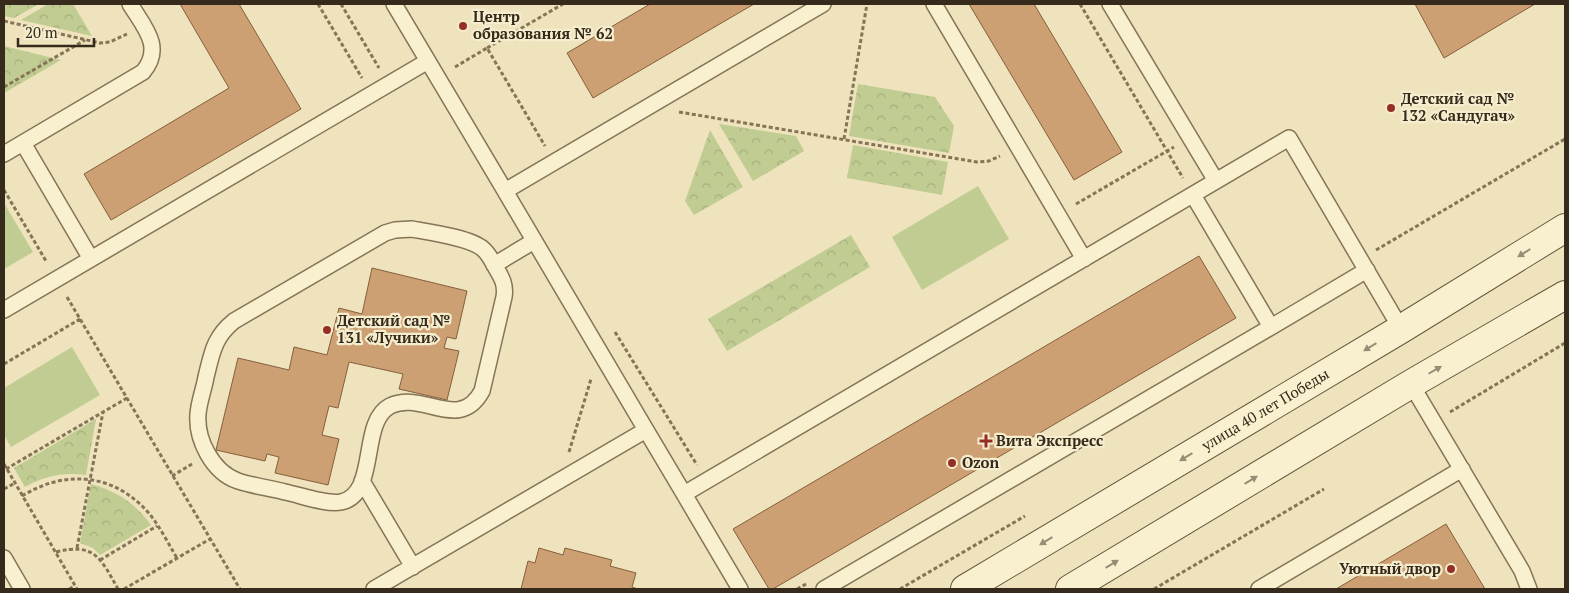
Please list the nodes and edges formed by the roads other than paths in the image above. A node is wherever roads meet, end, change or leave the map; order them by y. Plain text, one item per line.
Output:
1 (130, 4) edge
2 (394, 4) edge
3 (824, 4) edge
4 (934, 4) edge
5 (1110, 4) edge
6 (428, 61) junction
7 (23, 142) junction
8 (4, 154) edge
9 (1216, 182) junction
10 (505, 191) junction
11 (1193, 194) junction
12 (1565, 228) edge
13 (534, 241) junction
14 (91, 258) junction
15 (1084, 259) junction
16 (494, 265) junction
17 (1367, 270) junction
18 (1565, 295) edge
19 (4, 310) edge
20 (1271, 327) junction
21 (1401, 329) junction
22 (1411, 384) junction
23 (646, 430) junction
24 (1462, 469) junction
25 (362, 481) junction
26 (684, 494) junction
27 (4, 558) edge
28 (413, 567) junction
29 (22, 589) edge
30 (374, 589) edge
31 (740, 589) edge
32 (824, 589) edge
33 (965, 589) edge
34 (1070, 589) edge
35 (1259, 589) edge
36 (1529, 589) edge

1 - 7 lane
2 - 6 lane
3 - 10 lane
4 - 15 lane
5 - 9 lane
6 - 10 lane
6 - 14 lane
7 - 8 lane
7 - 14 lane
9 - 11 lane
9 - 17 lane
10 - 13 lane
11 - 15 lane
11 - 20 lane
12 -> 21 street, улица 40 лет Победы
13 - 16 lane
13 - 23 lane
14 - 19 lane
15 - 26 lane
16 - 25 lane
16 - 25 lane
17 - 20 lane
17 - 21 lane
22 -> 18 street
20 - 32 lane
21 -> 33 street, улица 40 лет Победы
22 - 24 lane
34 -> 22 street
23 - 26 lane
23 - 28 lane
24 - 35 lane
24 - 36 lane
25 - 28 lane
26 - 31 lane
27 - 29 lane
28 - 30 lane

